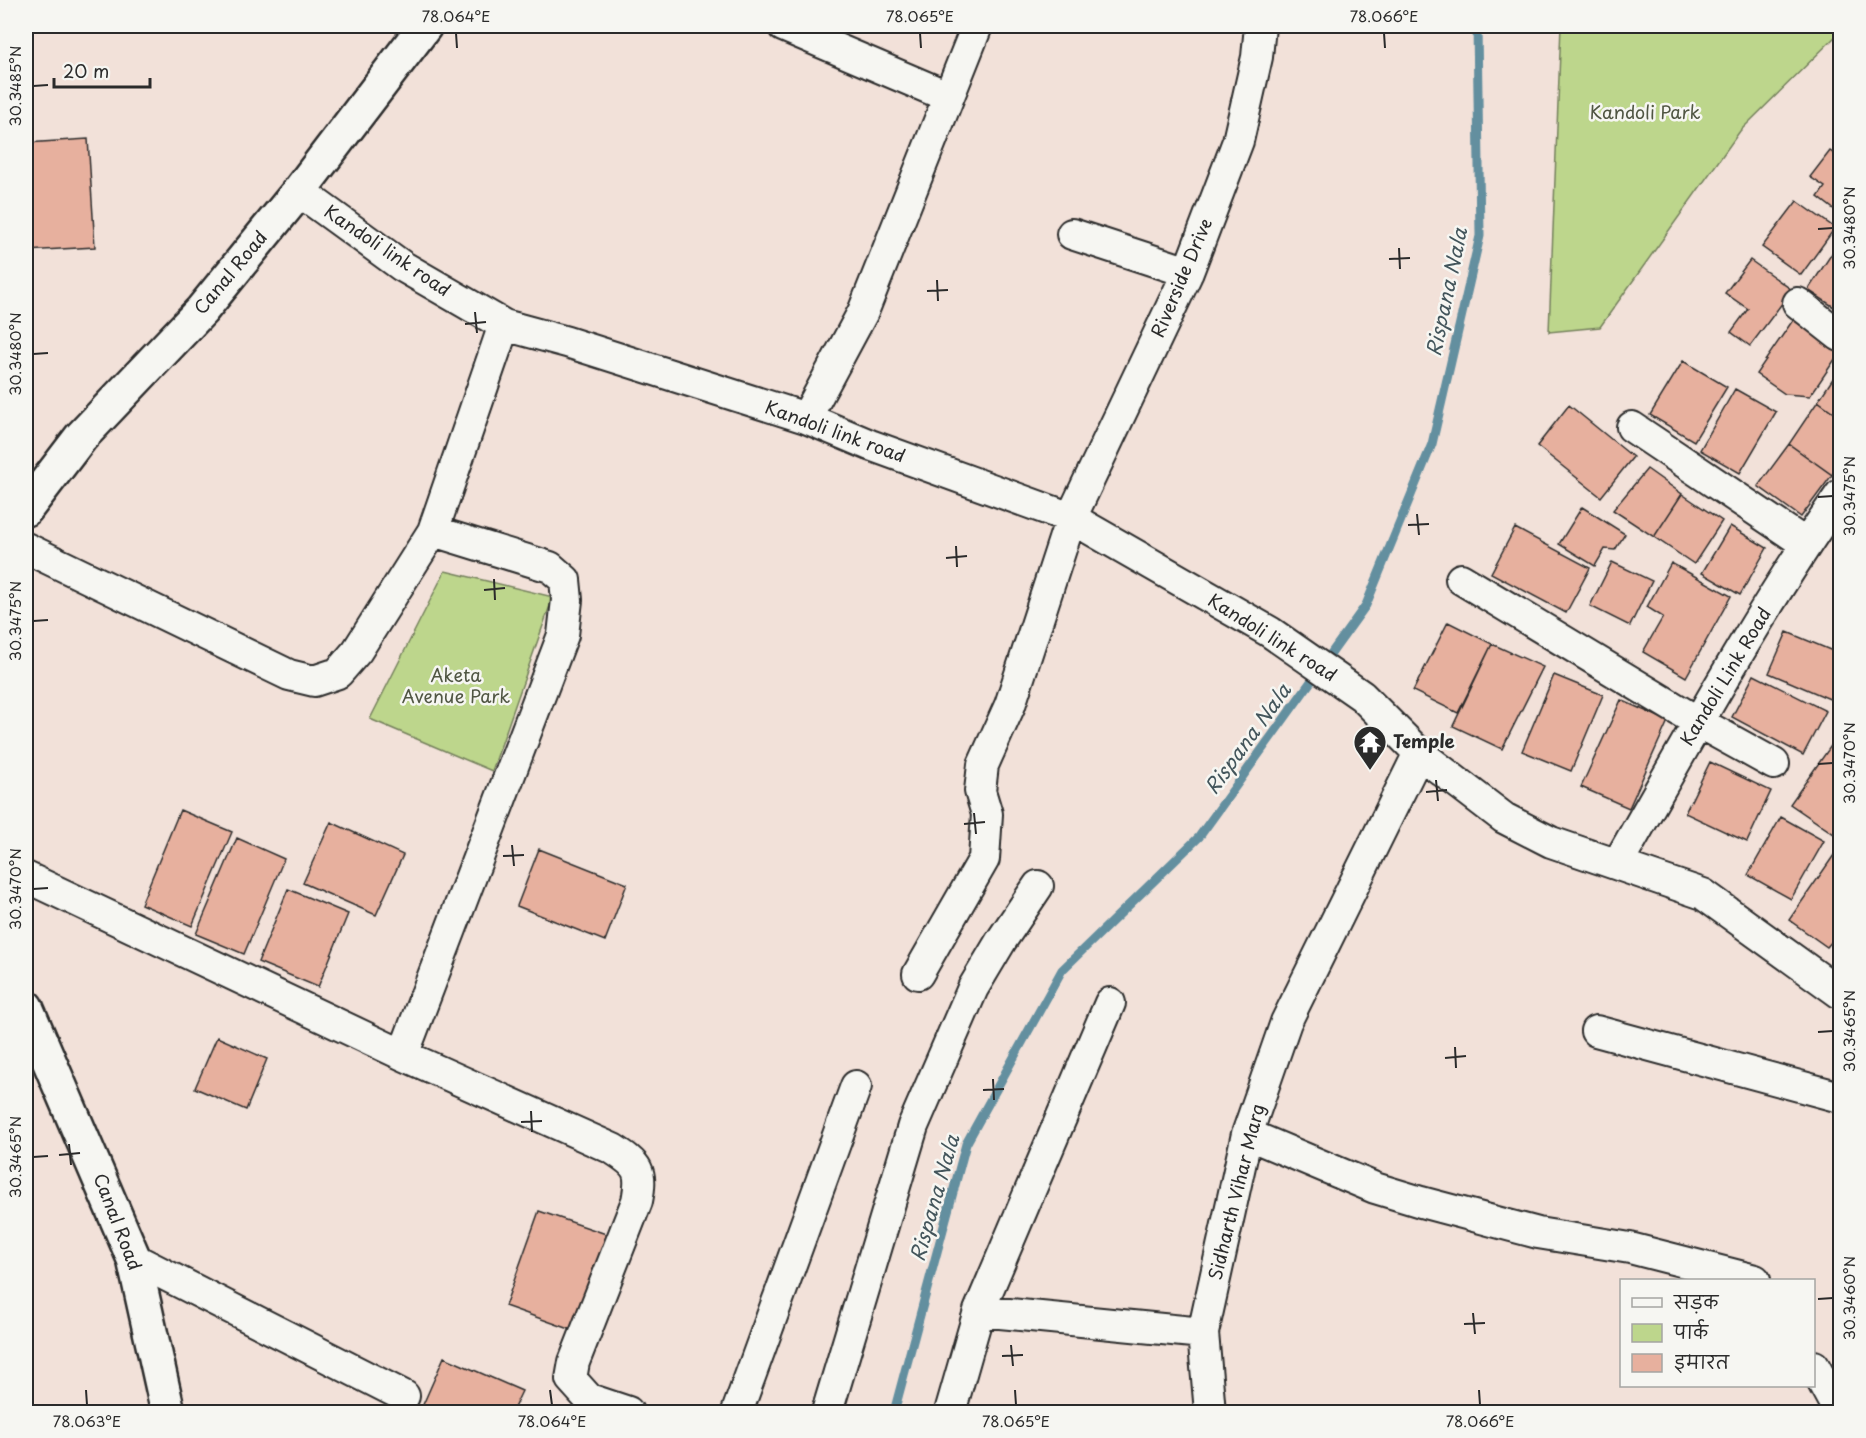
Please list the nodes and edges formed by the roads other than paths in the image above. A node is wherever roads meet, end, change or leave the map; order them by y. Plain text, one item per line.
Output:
1 (425, 26) edge
2 (783, 26) edge
3 (977, 26) edge
4 (1260, 26) edge
5 (947, 96) junction
6 (299, 191) junction
7 (1072, 234) dead end
8 (1188, 272) junction
9 (1798, 303) dead end
10 (504, 325) junction
11 (1840, 336) edge
12 (806, 418) junction
13 (1632, 427) dead end
14 (1840, 495) edge
15 (26, 509) edge
16 (1071, 518) junction
17 (433, 531) junction
18 (1806, 544) junction
19 (26, 548) edge
20 (1461, 579) dead end
21 (1698, 722) junction
22 (1419, 753) junction
23 (1774, 764) dead end
24 (1618, 863) junction
25 (26, 877) edge
26 (1038, 886) dead end
27 (918, 974) dead end
28 (1840, 993) edge
29 (1110, 1003) dead end
30 (26, 1007) edge
31 (1596, 1031) dead end
32 (403, 1055) junction
33 (856, 1086) dead end
34 (1840, 1097) edge
35 (1247, 1134) junction
36 (134, 1259) junction
37 (1747, 1279) edge
38 (979, 1311) junction
39 (1203, 1333) junction
40 (1815, 1368) edge
41 (404, 1396) dead end
42 (168, 1413) edge
43 (628, 1413) edge
44 (737, 1413) edge
45 (827, 1413) edge
46 (950, 1413) edge
47 (1210, 1413) edge
48 (1839, 1413) edge

1 - 6 street, Canal Road
2 - 5 street
3 - 5 street
4 - 8 street, Riverside Drive
5 - 12 street
6 - 10 street, Kandoli link road
6 - 15 street, Canal Road
7 - 8 street
8 - 16 street, Riverside Drive
9 - 11 street
10 - 12 street, Kandoli link road
10 - 17 street
12 - 16 street, Kandoli link road
13 - 18 street
14 - 18 street, Kandoli Link Road
16 - 22 street, Kandoli link road
16 - 27 street, Riverside Drive
17 - 19 street
17 - 32 street
18 - 21 street, Kandoli Link Road
20 - 21 street
21 - 23 street
21 - 24 street, Kandoli Link Road
22 - 24 street
22 - 35 street, Sidharth Vihar Marg
24 - 28 street
25 - 32 street
26 - 45 street
29 - 38 street
30 - 36 street, Canal Road
31 - 34 street
32 - 43 street
33 - 44 street
35 - 37 street
35 - 39 street, Sidharth Vihar Marg
36 - 41 street
36 - 42 street, Canal Road
38 - 39 street
38 - 46 street
39 - 47 street, Sidharth Vihar Marg
40 - 48 street

